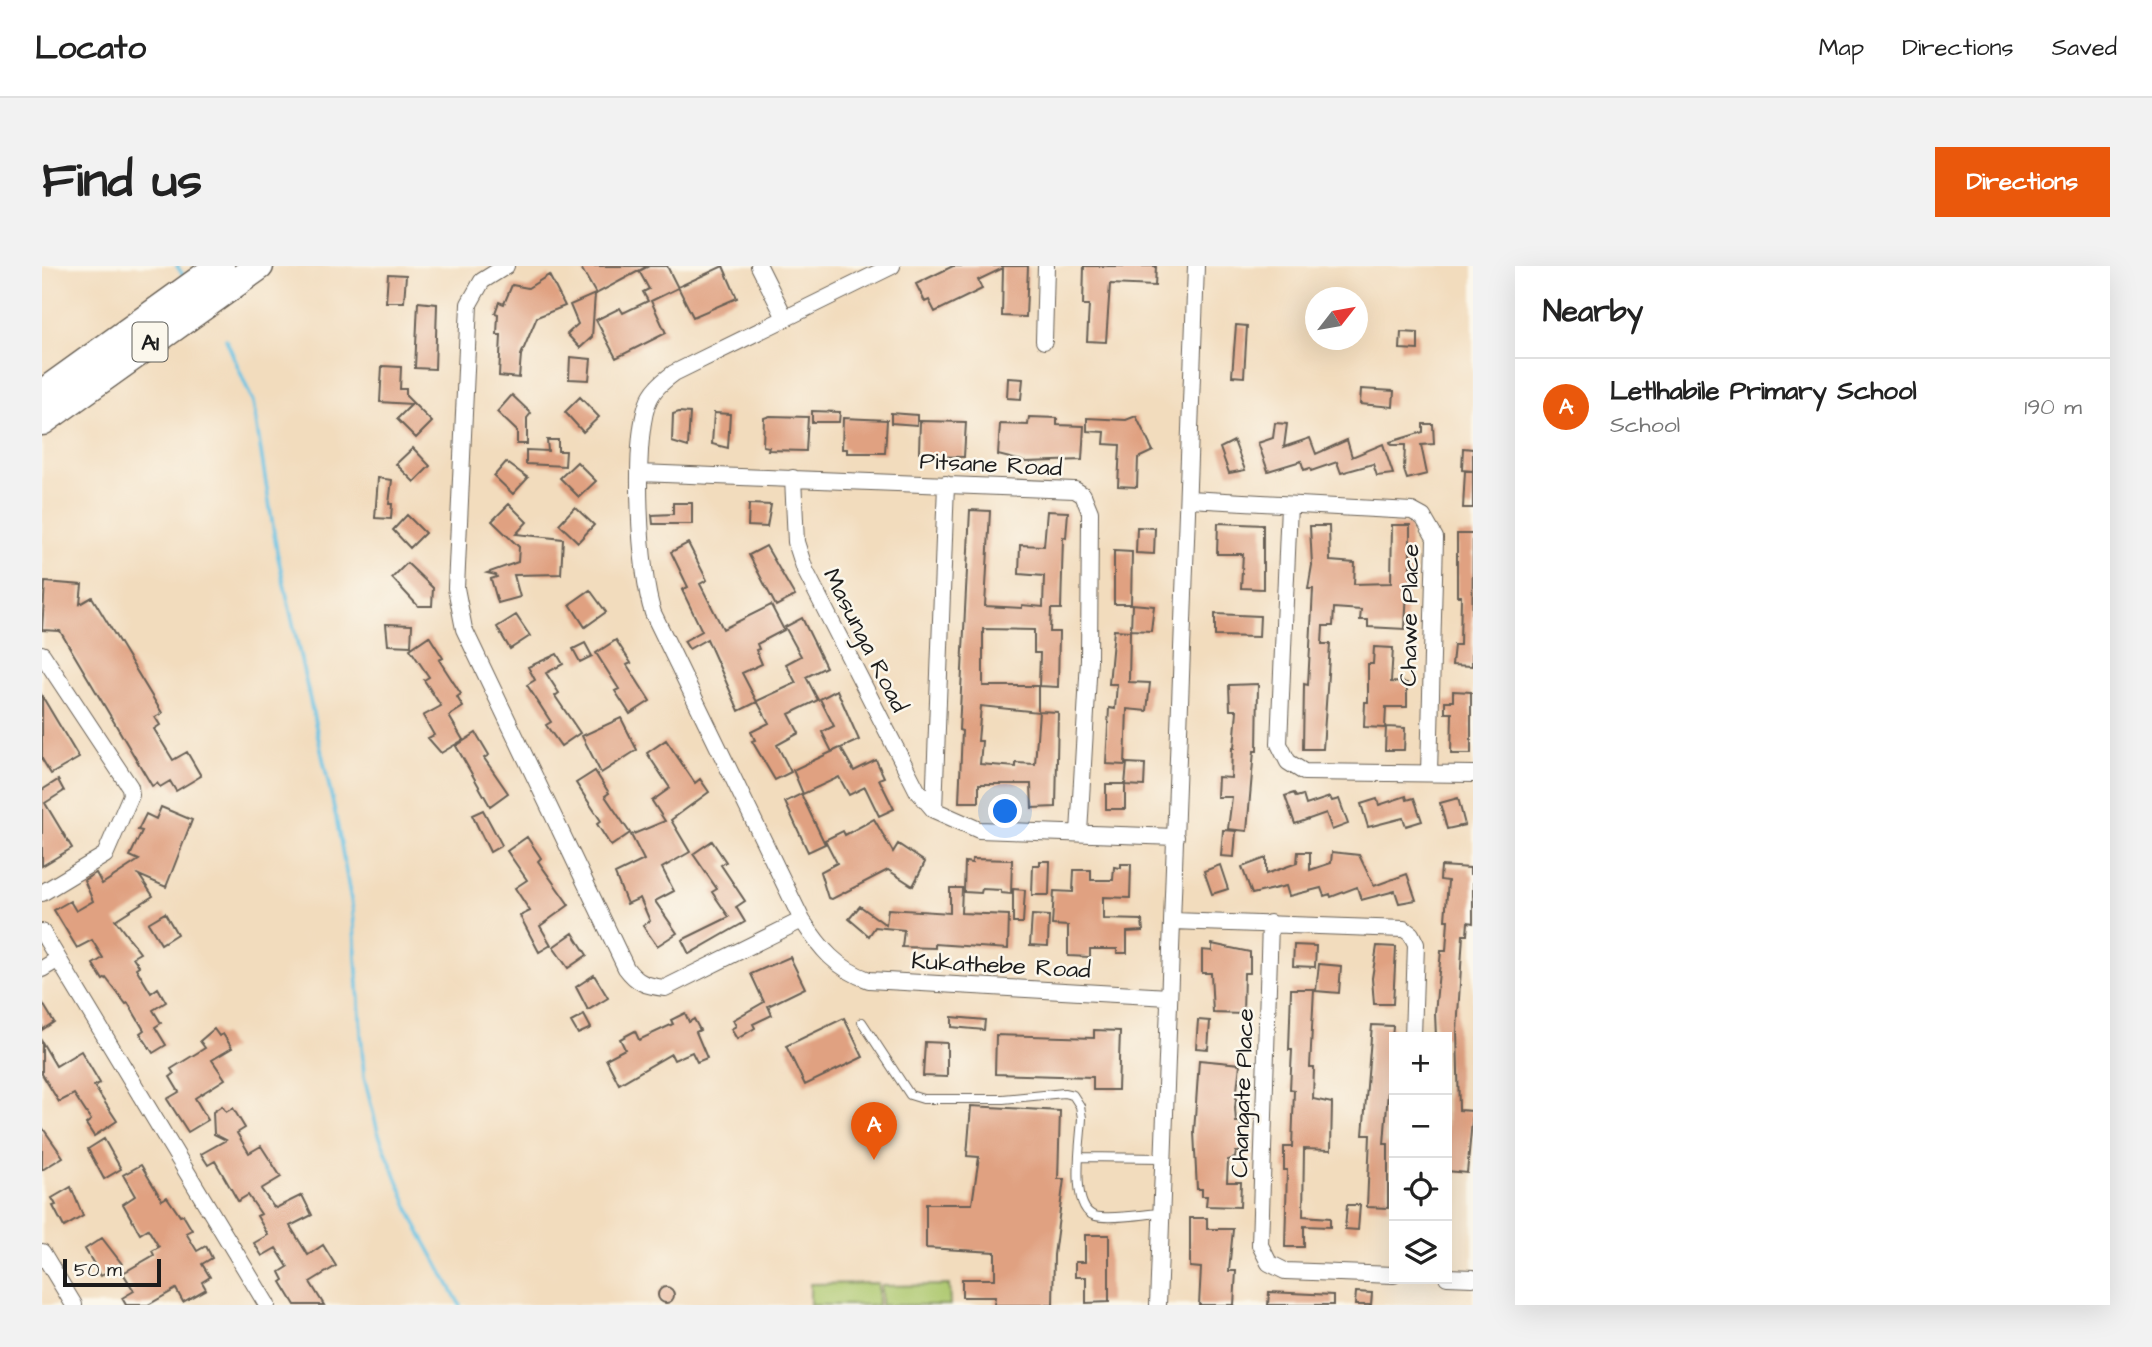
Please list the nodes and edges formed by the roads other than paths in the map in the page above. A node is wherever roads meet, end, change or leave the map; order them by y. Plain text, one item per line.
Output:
1 (220, 266) edge
2 (259, 266) edge
3 (506, 266) edge
4 (759, 266) edge
5 (892, 266) edge
6 (1046, 266) edge
7 (1196, 266) edge
8 (785, 318) junction
9 (1044, 341) dead end
10 (42, 394) edge
11 (42, 421) edge
12 (640, 473) junction
13 (793, 478) junction
14 (946, 484) junction
15 (1189, 499) junction
16 (1289, 505) junction
17 (42, 654) edge
18 (1429, 774) junction
19 (1473, 774) edge
20 (934, 810) junction
21 (1079, 833) junction
22 (1177, 837) junction
23 (42, 893) edge
24 (802, 920) junction
25 (1173, 921) junction
26 (1270, 923) junction
27 (42, 932) edge
28 (57, 960) junction
29 (42, 969) edge
30 (1169, 997) junction
31 (862, 1022) dead end
32 (1413, 1032) edge
33 (1081, 1157) junction
34 (1163, 1158) junction
35 (1161, 1213) junction
36 (42, 1252) edge
37 (1389, 1275) edge
38 (1452, 1277) edge
39 (1473, 1278) edge
40 (74, 1305) edge
41 (267, 1305) edge
42 (1158, 1305) edge

1 - 10 highway, A1
2 - 11 highway, A1
3 - 24 street
4 - 8 street
5 - 8 street
6 - 9 street
7 - 15 street
8 - 12 street
12 - 13 street, Pitsane Road
12 - 24 street
13 - 14 street, Pitsane Road
13 - 20 street, Masunga Road
14 - 20 street
14 - 21 street, Pitsane Road
15 - 16 street
15 - 22 street
16 - 18 street, Chawe Place
16 - 18 street
17 - 23 street
18 - 19 street
20 - 21 street
21 - 22 street
22 - 25 street
24 - 30 street, Kukathebe Road
25 - 26 street
25 - 30 street
26 - 32 street
26 - 37 street, Changate Place
27 - 28 street
28 - 29 street
28 - 41 street
30 - 34 street
31 - 33 lane
33 - 34 lane
33 - 35 lane
34 - 35 street
35 - 42 street
36 - 40 street
38 - 39 street

